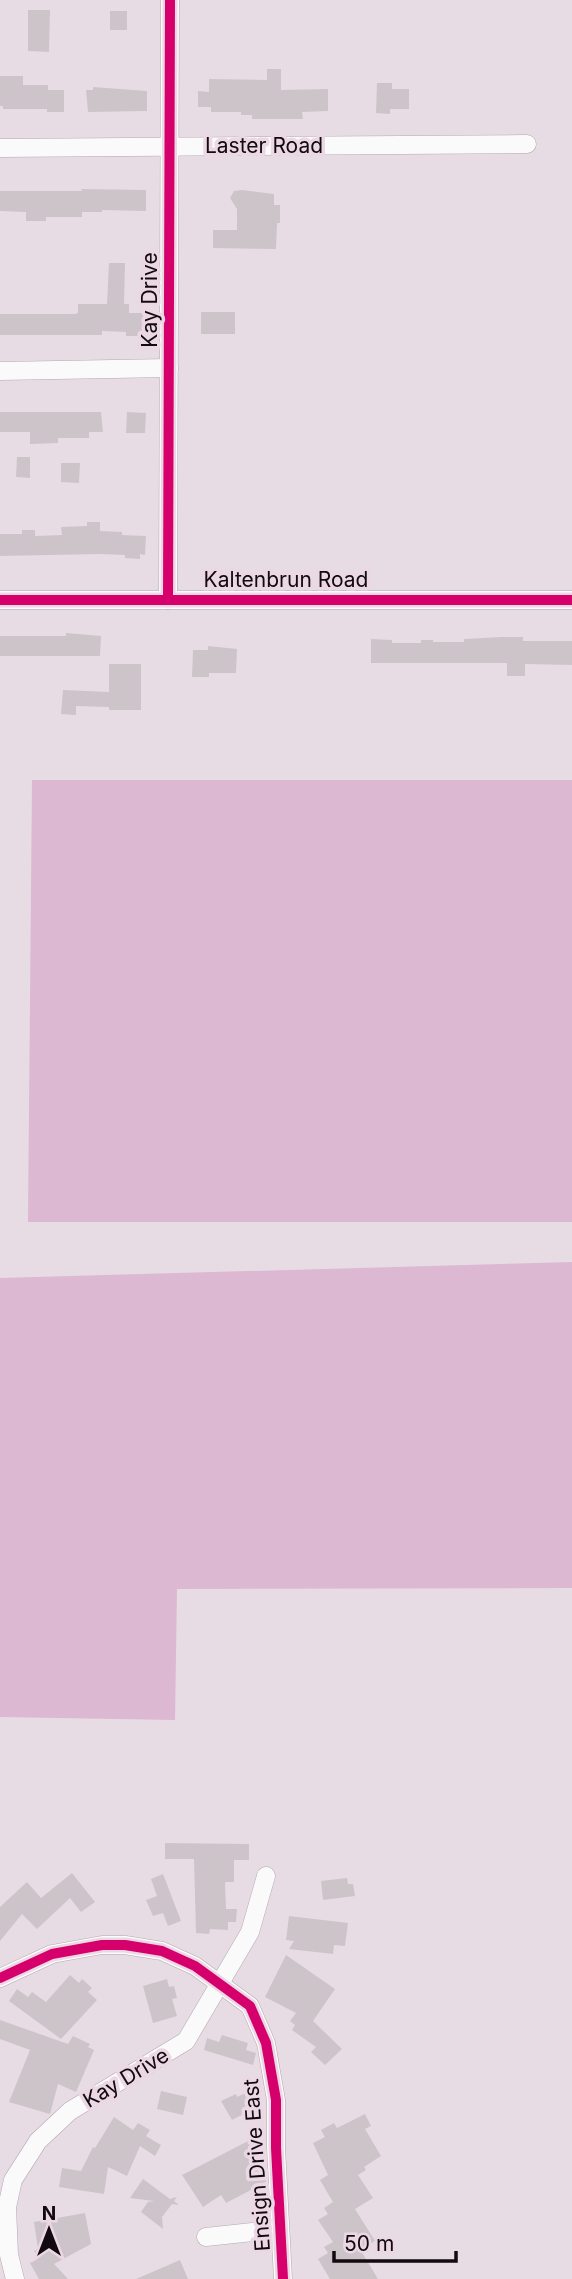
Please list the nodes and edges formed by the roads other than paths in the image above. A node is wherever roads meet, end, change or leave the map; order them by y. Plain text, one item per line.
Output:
1 (170, 0) edge
2 (527, 144) dead end
3 (169, 147) junction
4 (0, 148) edge
5 (169, 368) junction
6 (0, 371) edge
7 (0, 600) edge
8 (168, 600) junction
9 (572, 600) edge
10 (266, 1876) dead end
11 (0, 1978) edge
12 (219, 1983) junction
13 (280, 2229) junction
14 (206, 2236) dead end
15 (15, 2279) edge
16 (283, 2279) edge

1 - 3 street, Kay Drive
2 - 3 street, Laster Road
3 - 4 street, Laster Road
3 - 5 street, Kay Drive
5 - 6 street
5 - 8 street, Kay Drive
7 - 8 street, Kaltenbrun Road
8 - 9 street, Kaltenbrun Road
10 - 12 street, Kay Drive
11 - 12 street, Ensign Drive East
12 - 13 street, Ensign Drive East
12 - 15 street, Kay Drive
13 - 14 street
13 - 16 street, Ensign Drive East

